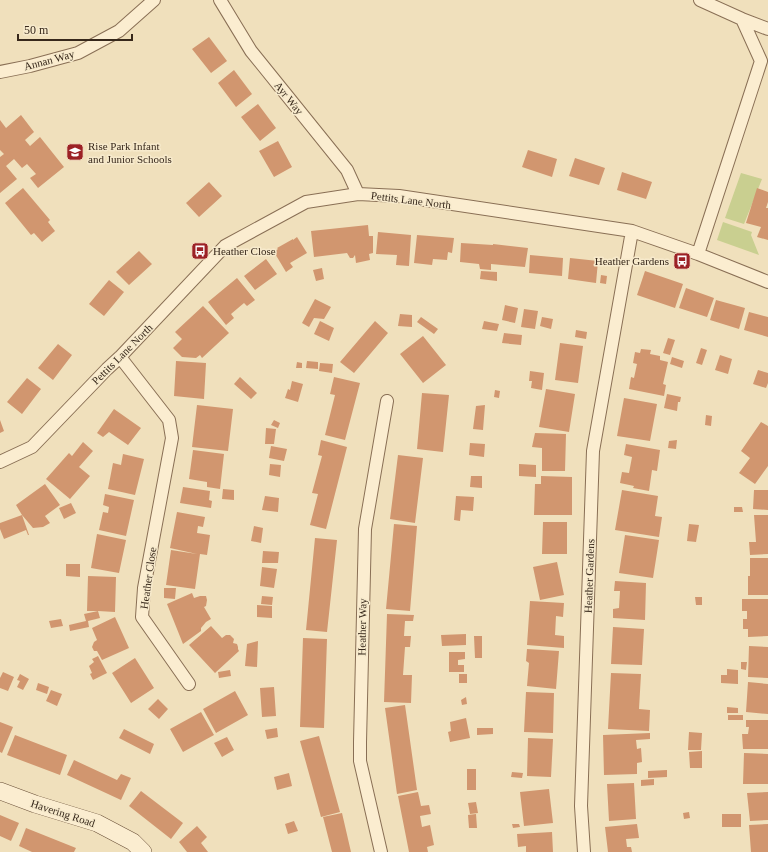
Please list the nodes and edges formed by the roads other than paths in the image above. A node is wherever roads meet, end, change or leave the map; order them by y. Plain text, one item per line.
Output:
1 (154, 0) edge
2 (220, 0) edge
3 (700, 0) edge
4 (742, 19) junction
5 (768, 29) edge
6 (764, 59) edge
7 (0, 72) edge
8 (358, 194) junction
9 (632, 231) junction
10 (698, 254) junction
11 (768, 282) edge
12 (120, 357) junction
13 (387, 401) dead end
14 (0, 462) edge
15 (189, 684) dead end
16 (0, 791) edge
17 (143, 852) edge
18 (381, 852) edge
19 (584, 852) edge

1 - 7 street, Annan Way
2 - 8 street, Ayr Way
3 - 4 street
4 - 5 street
4 - 6 street
6 - 10 street
8 - 9 street, Pettits Lane North
8 - 12 street, Pettits Lane North
9 - 10 street, Pettits Lane North
9 - 19 street, Heather Gardens
10 - 11 street, Pettits Lane North
12 - 14 street, Pettits Lane North
12 - 15 street, Heather Close
13 - 18 street, Heather Way
16 - 17 main road, Havering Road

